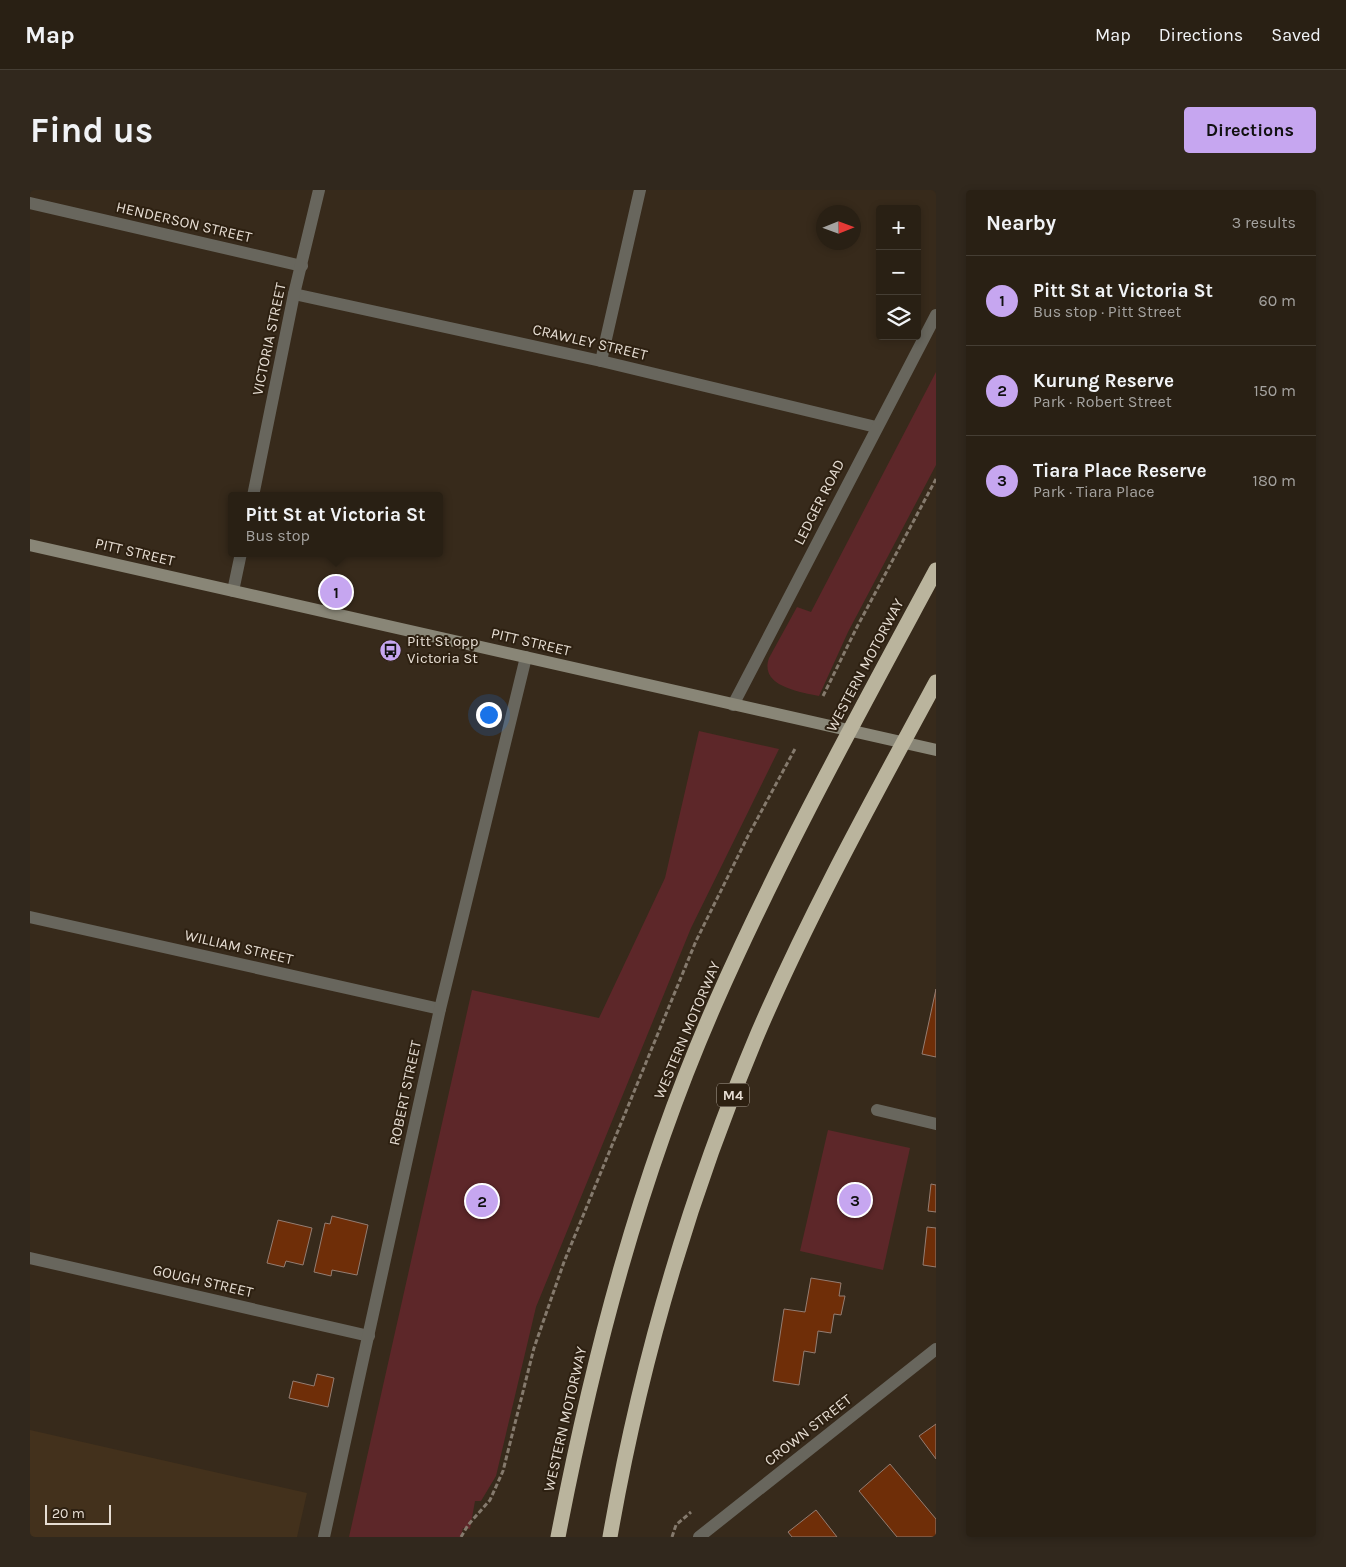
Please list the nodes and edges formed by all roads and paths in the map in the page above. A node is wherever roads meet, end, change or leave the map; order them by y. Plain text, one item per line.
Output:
1 (319, 190) edge
2 (640, 190) edge
3 (30, 203) edge
4 (302, 266) junction
5 (294, 294) junction
6 (936, 315) edge
7 (601, 361) junction
8 (876, 427) junction
9 (936, 479) edge
10 (254, 492) edge
11 (30, 545) edge
12 (240, 557) edge
13 (936, 570) edge
14 (233, 591) junction
15 (526, 657) junction
16 (936, 682) edge
17 (823, 696) dead end
18 (733, 705) junction
19 (796, 747) dead end
20 (936, 750) edge
21 (30, 917) edge
22 (440, 1009) junction
23 (877, 1110) dead end
24 (936, 1124) edge
25 (30, 1258) edge
26 (369, 1336) junction
27 (936, 1349) edge
28 (691, 1512) dead end
29 (324, 1537) edge
30 (462, 1537) edge
31 (558, 1537) edge
32 (610, 1537) edge
33 (672, 1537) edge
34 (699, 1537) edge

1 - 4 street, VICTORIA STREET
2 - 7 street
3 - 4 street, HENDERSON STREET
4 - 5 street, VICTORIA STREET
5 - 7 street, CRAWLEY STREET
5 - 10 street, VICTORIA STREET
6 - 8 street, LEDGER ROAD
7 - 8 street, CRAWLEY STREET
8 - 18 street, LEDGER ROAD
9 - 17 path
11 - 14 main road, PITT STREET
12 - 14 street
13 - 31 highway, WESTERN MOTORWAY
14 - 15 main road, PITT STREET
15 - 18 main road, PITT STREET
15 - 22 street, ROBERT STREET
16 - 32 highway, M4
18 - 20 main road, PITT STREET
19 - 30 path
21 - 22 street, WILLIAM STREET
22 - 26 street, ROBERT STREET
23 - 24 street
25 - 26 street, GOUGH STREET
26 - 29 street, ROBERT STREET
27 - 34 street, CROWN STREET
28 - 33 path

